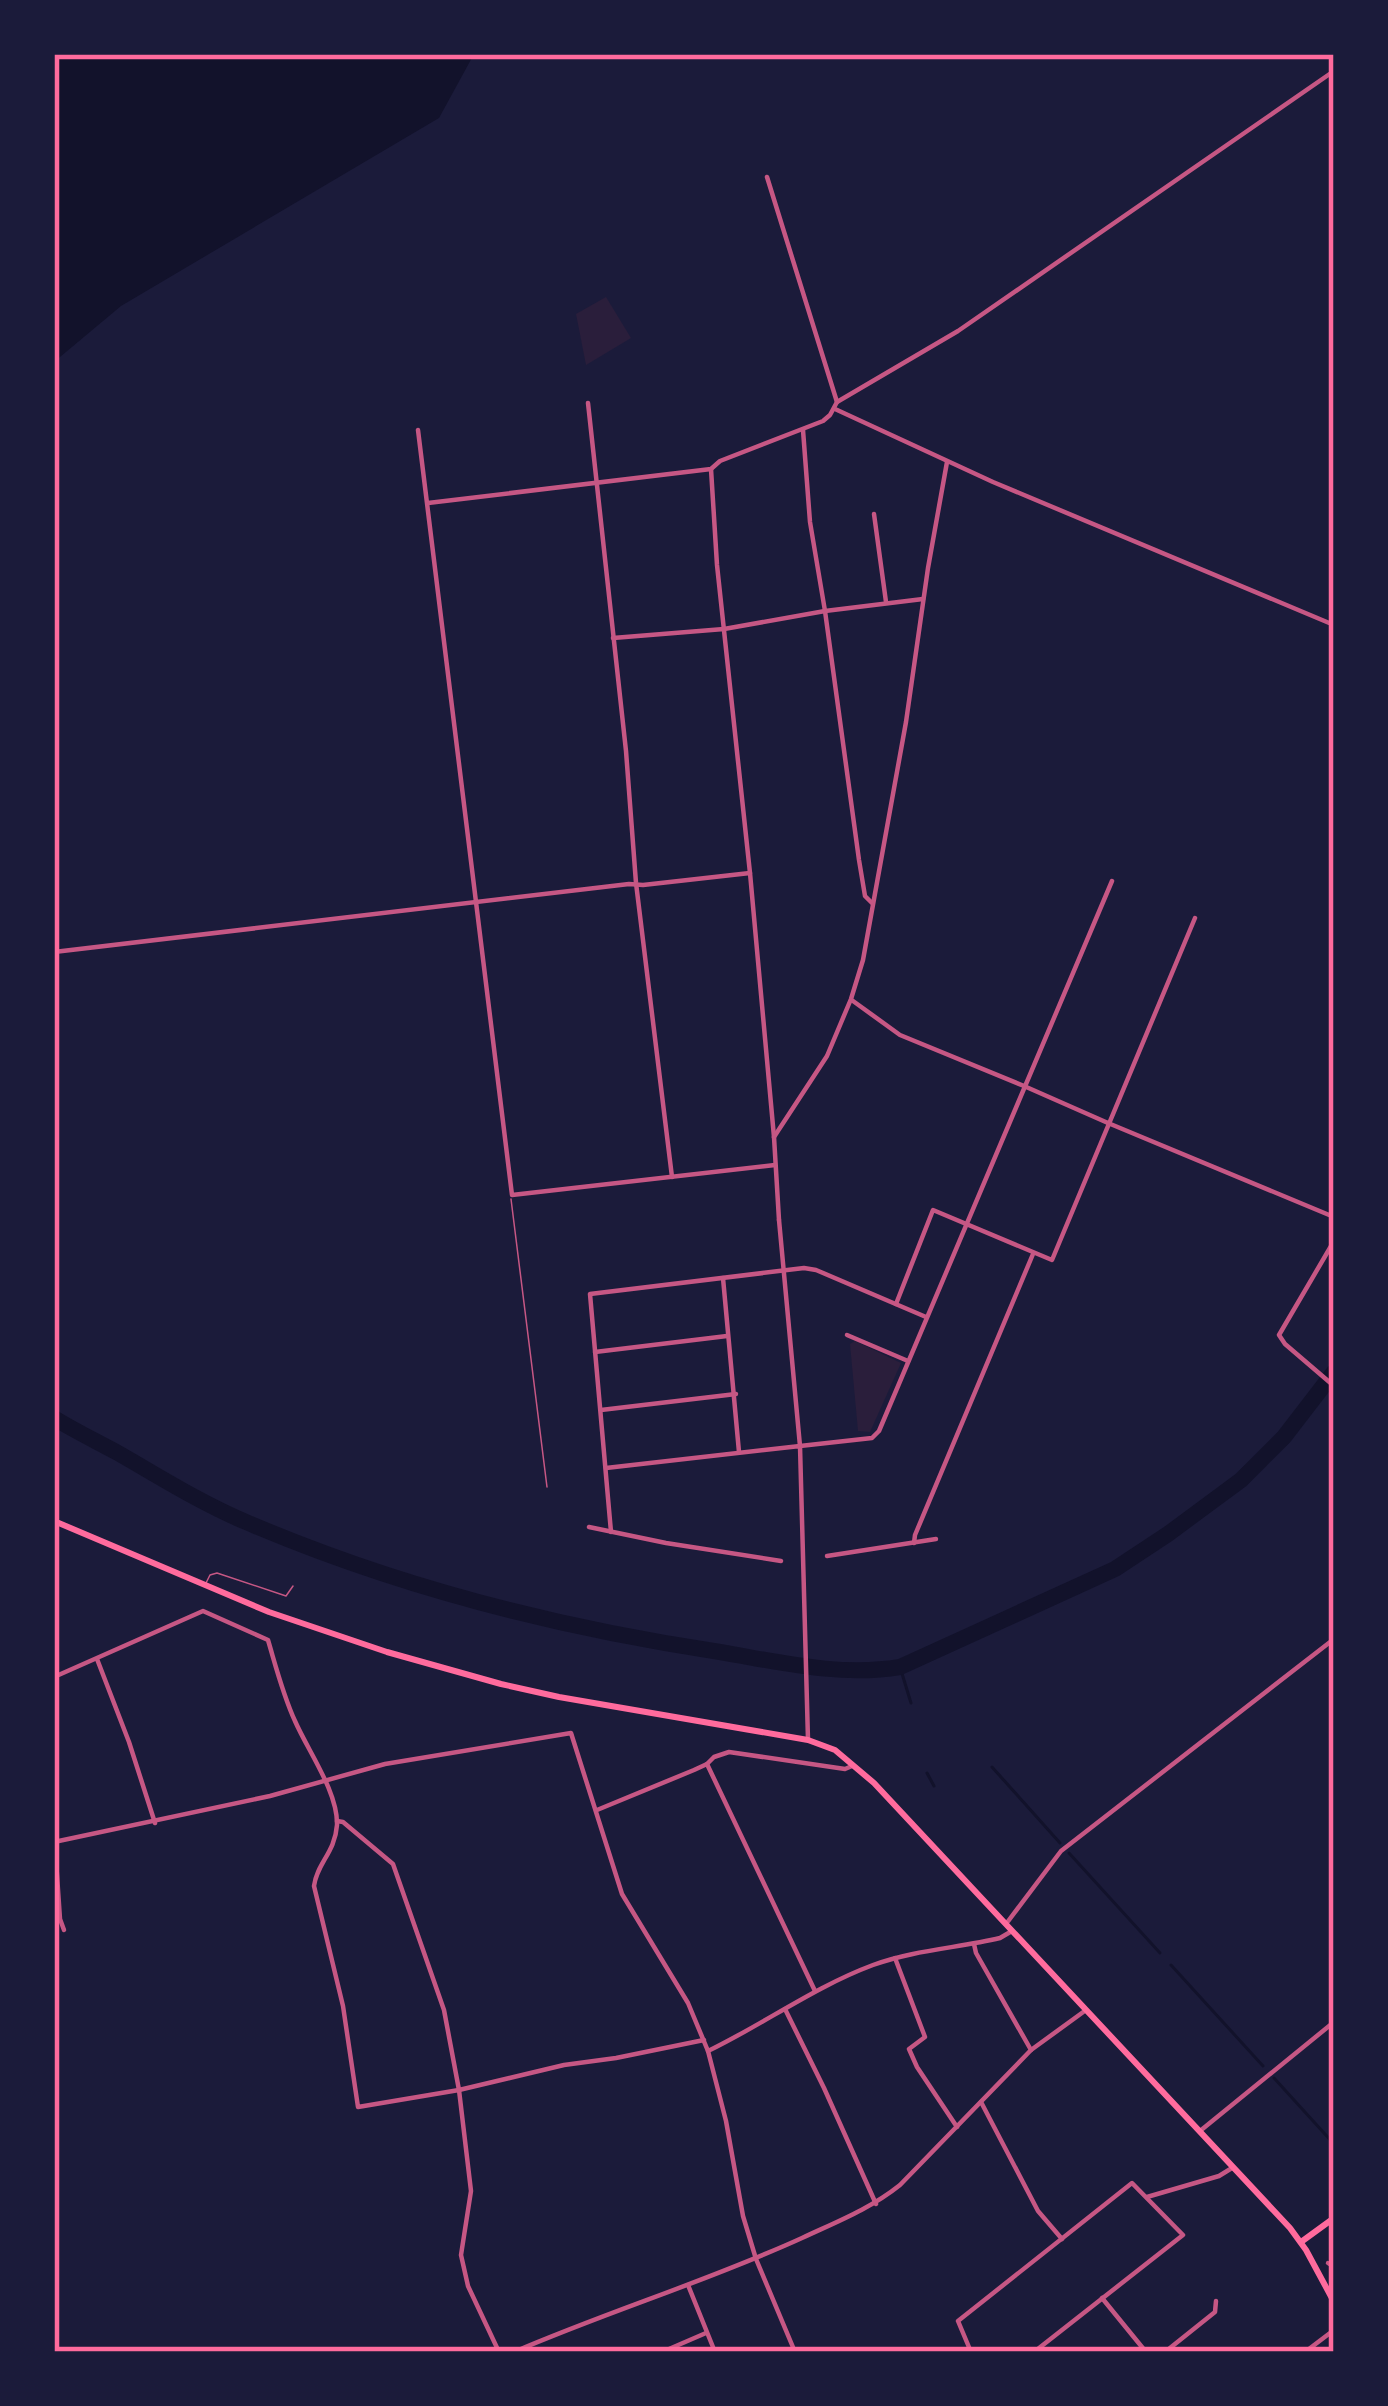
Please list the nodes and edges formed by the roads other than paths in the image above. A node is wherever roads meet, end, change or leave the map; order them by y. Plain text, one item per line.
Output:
1 (1334, 71) edge
2 (767, 177) dead end
3 (588, 403) dead end
4 (836, 405) junction
5 (418, 430) dead end
6 (802, 430) junction
7 (947, 462) junction
8 (711, 469) junction
9 (597, 484) junction
10 (428, 503) junction
11 (874, 514) dead end
12 (924, 599) junction
13 (886, 602) junction
14 (825, 611) junction
15 (1334, 625) edge
16 (724, 628) junction
17 (613, 638) junction
18 (750, 873) junction
19 (1112, 881) dead end
20 (636, 884) junction
21 (475, 902) junction
22 (873, 904) junction
23 (1195, 918) dead end
24 (54, 952) edge
25 (851, 999) junction
26 (1024, 1086) junction
27 (1108, 1123) junction
28 (774, 1137) junction
29 (775, 1165) junction
30 (672, 1177) junction
31 (512, 1195) junction
32 (1334, 1216) edge
33 (967, 1223) junction
34 (1334, 1241) edge
35 (1034, 1252) junction
36 (784, 1270) junction
37 (723, 1278) junction
38 (896, 1304) junction
39 (926, 1317) junction
40 (847, 1335) dead end
41 (729, 1336) junction
42 (596, 1352) junction
43 (908, 1360) junction
44 (1334, 1385) edge
45 (736, 1394) junction
46 (601, 1410) junction
47 (800, 1446) junction
48 (739, 1452) junction
49 (606, 1468) junction
50 (547, 1487) dead end
51 (54, 1522) edge
52 (590, 1527) dead end
53 (611, 1532) junction
54 (936, 1539) dead end
55 (914, 1543) junction
56 (827, 1556) dead end
57 (781, 1561) dead end
58 (205, 1586) junction
59 (293, 1586) dead end
60 (1334, 1639) edge
61 (97, 1659) junction
62 (54, 1677) edge
63 (808, 1739) junction
64 (707, 1764) junction
65 (855, 1765) junction
66 (324, 1780) junction
67 (597, 1810) junction
68 (337, 1821) junction
69 (155, 1822) junction
70 (54, 1831) edge
71 (55, 1842) edge
72 (1009, 1927) junction
73 (64, 1930) dead end
74 (974, 1944) junction
75 (895, 1958) junction
76 (815, 1990) junction
77 (785, 2009) junction
78 (1086, 2009) junction
79 (1334, 2022) edge
80 (704, 2040) junction
81 (1030, 2050) junction
82 (708, 2051) junction
83 (459, 2090) junction
84 (981, 2102) junction
85 (957, 2127) junction
86 (1200, 2131) junction
87 (1234, 2167) junction
88 (1148, 2197) junction
89 (876, 2204) junction
90 (1334, 2218) edge
91 (1062, 2239) junction
92 (1301, 2242) junction
93 (756, 2259) junction
94 (688, 2285) junction
95 (1102, 2298) junction
96 (1216, 2301) dead end
97 (1334, 2302) edge
98 (1334, 2330) edge
99 (707, 2332) junction
100 (499, 2352) edge
101 (514, 2352) edge
102 (662, 2352) edge
103 (715, 2352) edge
104 (795, 2352) edge
105 (971, 2352) edge
106 (1034, 2352) edge
107 (1146, 2352) edge
108 (1165, 2352) edge
109 (1305, 2352) edge

1 - 4 street
2 - 4 street
3 - 9 street
4 - 6 street
4 - 7 street
5 - 10 street
6 - 8 street
6 - 14 street
7 - 12 street
7 - 15 street
8 - 9 street
8 - 16 street
9 - 10 street
9 - 17 street
10 - 21 street
11 - 13 street
12 - 13 street
12 - 22 street
13 - 14 street
14 - 16 street
14 - 22 street
16 - 17 street
16 - 18 street
17 - 20 street
18 - 20 street
18 - 28 street
19 - 26 street
20 - 21 street
20 - 30 street
21 - 24 street
21 - 31 street
22 - 25 street
23 - 27 street
25 - 26 street
25 - 28 street
26 - 27 street
26 - 33 street
27 - 32 street
27 - 35 street
28 - 29 street
29 - 30 street
29 - 36 street
30 - 31 street
31 - 50 lane
33 - 35 street
33 - 38 street
33 - 39 street
34 - 44 street
35 - 55 street
36 - 37 street
36 - 38 street
36 - 47 street
37 - 41 street
37 - 42 street
38 - 39 street
39 - 43 street
40 - 43 street
41 - 42 street
41 - 45 street
42 - 46 street
43 - 47 street
45 - 46 street
45 - 48 street
46 - 49 street
47 - 48 street
47 - 63 street
48 - 49 street
49 - 53 street
51 - 58 main road
52 - 53 street
53 - 57 street
54 - 55 street
55 - 56 street
58 - 59 lane
58 - 63 main road
60 - 72 street
61 - 62 street
61 - 66 street
61 - 69 street
63 - 65 main road
64 - 65 street
64 - 67 street
64 - 76 street
65 - 72 main road
66 - 67 street
66 - 68 street
66 - 69 street
67 - 80 street
68 - 83 street
68 - 83 street
69 - 71 street
70 - 71 street
71 - 73 street
72 - 74 street
72 - 78 main road
74 - 75 street
74 - 81 street
75 - 76 street
75 - 85 street
76 - 77 street
77 - 82 street
77 - 89 street
78 - 81 street
78 - 86 main road
79 - 86 street
80 - 82 street
80 - 83 street
81 - 84 street
82 - 93 street
83 - 100 street
84 - 85 street
84 - 91 street
85 - 89 street
86 - 87 main road
87 - 88 street
87 - 92 main road
88 - 91 street
88 - 95 street
89 - 93 street
90 - 92 main road
91 - 105 street
92 - 97 main road
93 - 94 street
93 - 104 street
94 - 99 street
94 - 101 street
95 - 106 street
95 - 107 street
96 - 108 street
98 - 109 street
99 - 102 street
99 - 103 street

